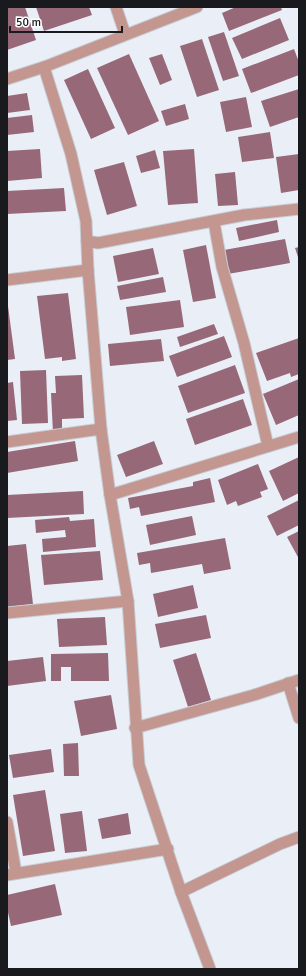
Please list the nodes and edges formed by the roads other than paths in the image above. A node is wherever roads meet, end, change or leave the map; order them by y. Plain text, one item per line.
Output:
1 (116, 7) edge
2 (197, 7) edge
3 (126, 34) junction
4 (44, 67) junction
5 (7, 79) edge
6 (299, 209) edge
7 (214, 222) junction
8 (87, 241) junction
9 (88, 270) junction
10 (7, 280) edge
11 (101, 429) junction
12 (299, 437) edge
13 (7, 442) edge
14 (268, 446) junction
15 (110, 495) junction
16 (128, 600) junction
17 (7, 613) edge
18 (299, 680) edge
19 (288, 684) junction
20 (299, 718) edge
21 (135, 728) junction
22 (7, 822) edge
23 (299, 836) edge
24 (168, 849) junction
25 (11, 874) edge
26 (181, 892) junction
27 (210, 969) edge

1 - 3 street
2 - 3 street
3 - 4 street
4 - 5 street
4 - 8 street
6 - 7 street
7 - 8 street
7 - 14 street
8 - 9 street
9 - 10 street
9 - 11 street
11 - 13 street
11 - 15 street
12 - 14 street
14 - 15 street
15 - 16 street
16 - 17 street
16 - 21 street
18 - 19 street
19 - 20 street
19 - 21 street
21 - 24 street
22 - 25 street
23 - 26 street
24 - 25 street
24 - 26 street
26 - 27 street

